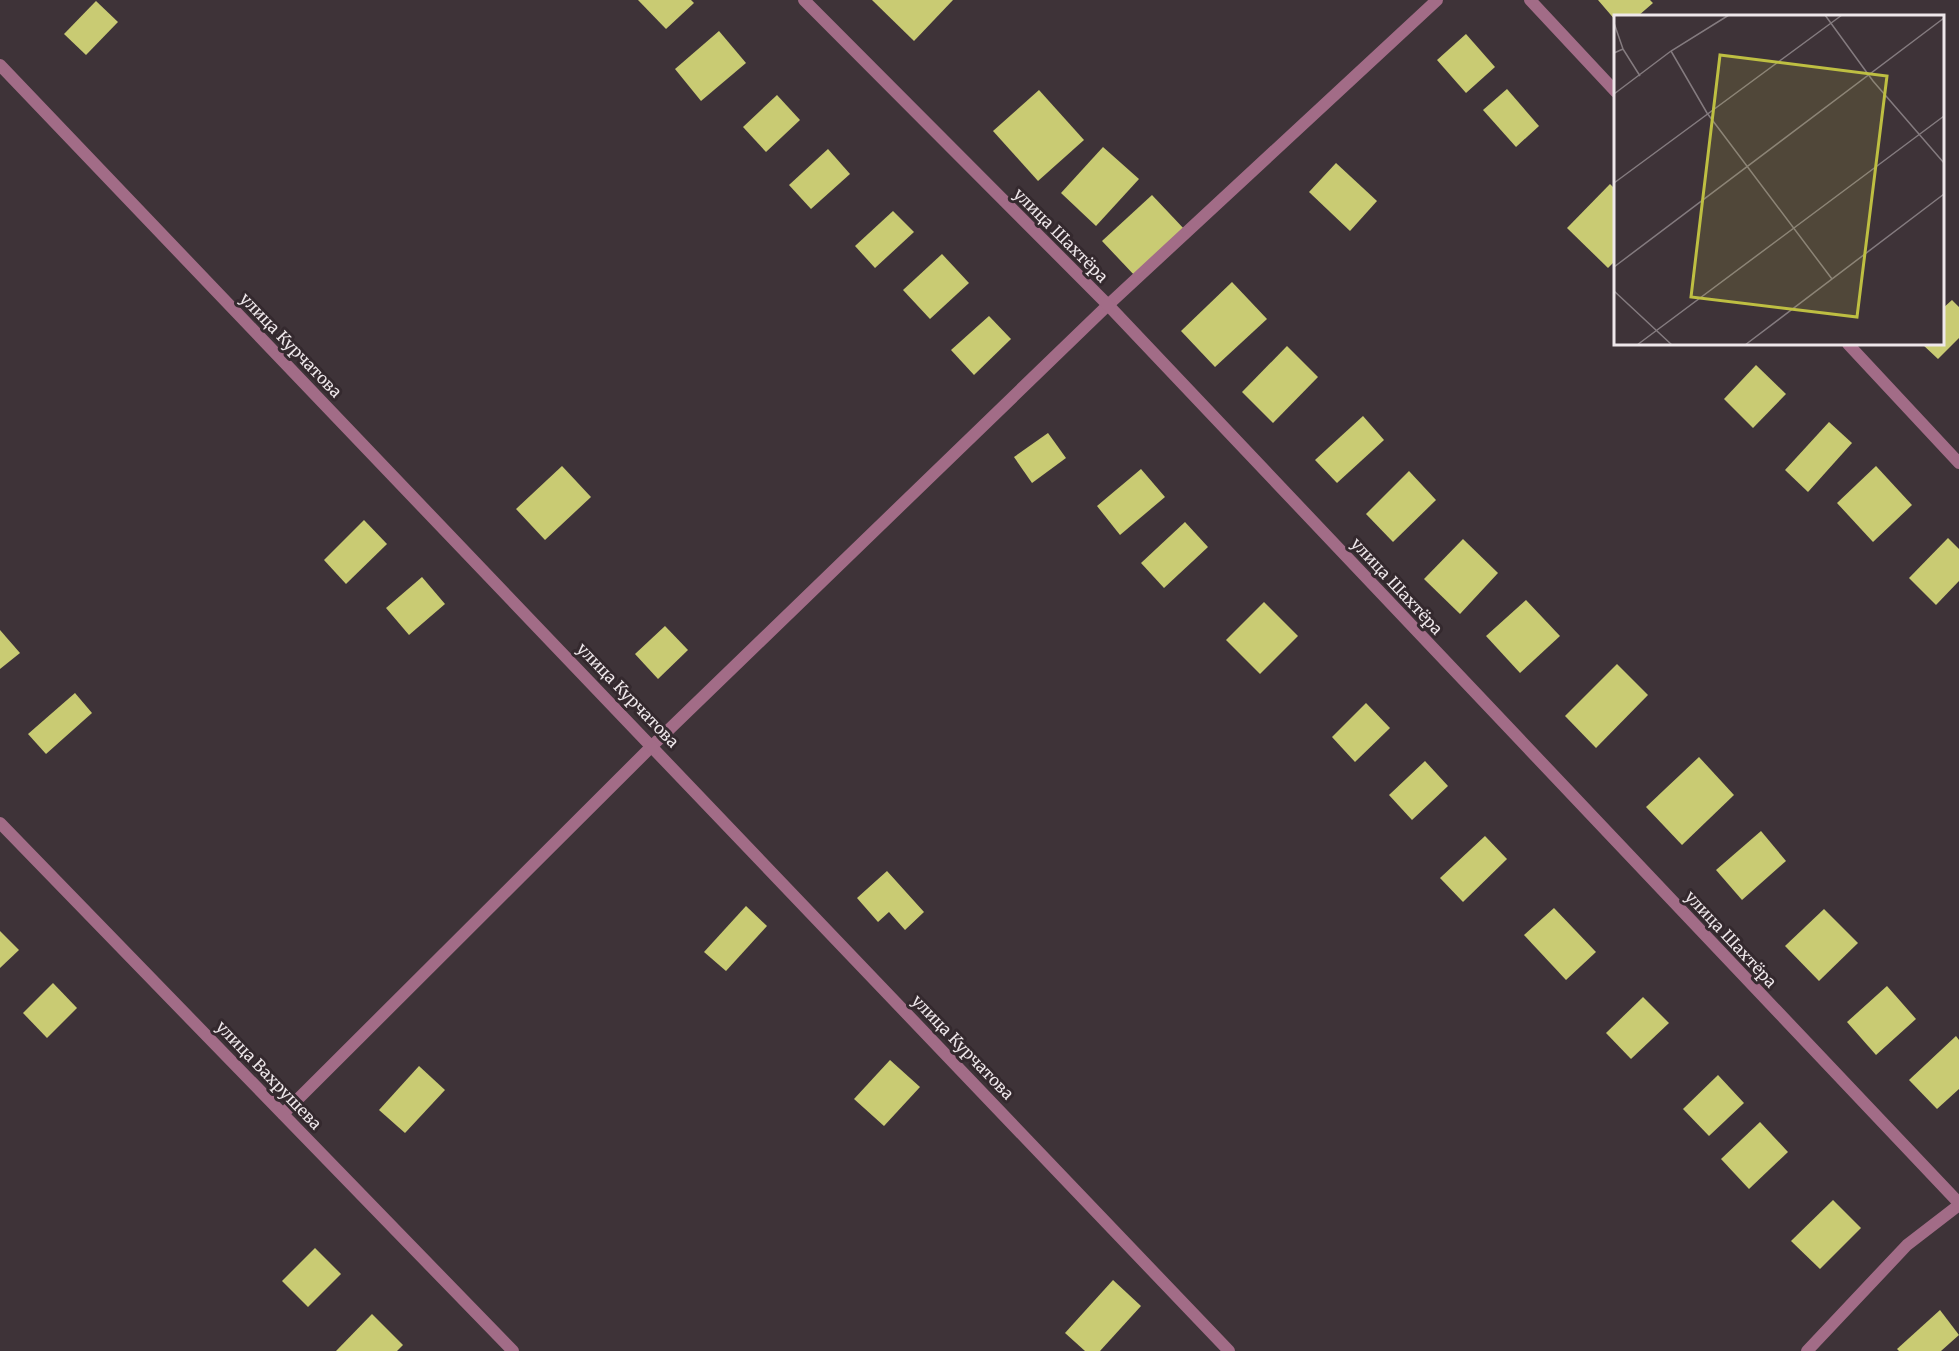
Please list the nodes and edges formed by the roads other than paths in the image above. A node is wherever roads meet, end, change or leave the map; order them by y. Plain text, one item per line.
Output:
1 (804, 0) edge
2 (1437, 0) edge
3 (1530, 0) edge
4 (0, 65) edge
5 (1614, 90) edge
6 (1108, 305) junction
7 (1849, 345) edge
8 (1959, 463) edge
9 (653, 745) junction
10 (0, 823) edge
11 (284, 1114) junction
12 (1959, 1204) edge
13 (513, 1351) edge
14 (1229, 1351) edge
15 (1807, 1351) edge

1 - 6 street, улица Шахтёра
2 - 6 street
3 - 5 street
4 - 9 street, улица Курчатова
6 - 9 street
6 - 12 street, улица Шахтёра
7 - 8 street
9 - 11 street
9 - 14 street, улица Курчатова
10 - 11 street, улица Вахрушева
11 - 13 street, улица Вахрушева
12 - 15 street

